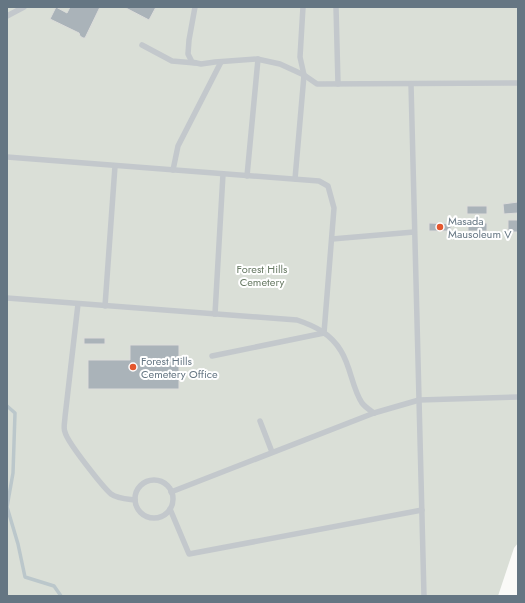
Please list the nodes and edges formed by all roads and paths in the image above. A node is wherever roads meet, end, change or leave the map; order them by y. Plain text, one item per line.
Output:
1 (24, 7) edge
2 (195, 7) edge
3 (303, 7) edge
4 (336, 7) edge
5 (7, 16) edge
6 (142, 45) dead end
7 (258, 59) junction
8 (221, 62) junction
9 (195, 63) junction
10 (304, 75) junction
11 (518, 83) edge
12 (338, 84) junction
13 (411, 84) junction
14 (7, 157) edge
15 (115, 166) junction
16 (173, 170) junction
17 (224, 174) junction
18 (247, 176) junction
19 (295, 180) junction
20 (414, 232) junction
21 (332, 239) junction
22 (7, 298) edge
23 (78, 304) junction
24 (105, 306) junction
25 (215, 314) junction
26 (324, 333) junction
27 (212, 356) dead end
28 (518, 397) edge
29 (419, 400) junction
30 (374, 413) junction
31 (260, 421) dead end
32 (272, 452) junction
33 (170, 492) junction
34 (135, 500) junction
35 (170, 509) junction
36 (422, 510) junction
37 (424, 596) edge

1 - 5 lane
2 - 9 lane
3 - 10 lane
4 - 12 lane
6 - 9 lane
7 - 8 lane
7 - 10 lane
7 - 18 lane
8 - 9 lane
8 - 16 lane
10 - 12 lane
10 - 19 lane
11 - 13 lane
12 - 13 lane
13 - 20 lane
14 - 15 lane
15 - 16 lane
15 - 24 lane
16 - 17 lane
17 - 18 lane
17 - 25 lane
18 - 19 lane
19 - 21 lane
20 - 21 lane
20 - 29 lane
21 - 26 lane
22 - 23 lane
23 - 24 lane
23 - 34 lane
24 - 25 lane
25 - 26 lane
26 - 27 lane
26 - 30 lane
28 - 29 lane
29 - 30 lane
29 - 36 lane
30 - 32 lane
31 - 32 lane
32 - 33 lane
33 - 34 lane
33 - 35 lane
34 - 35 lane
35 - 36 lane
36 - 37 lane

